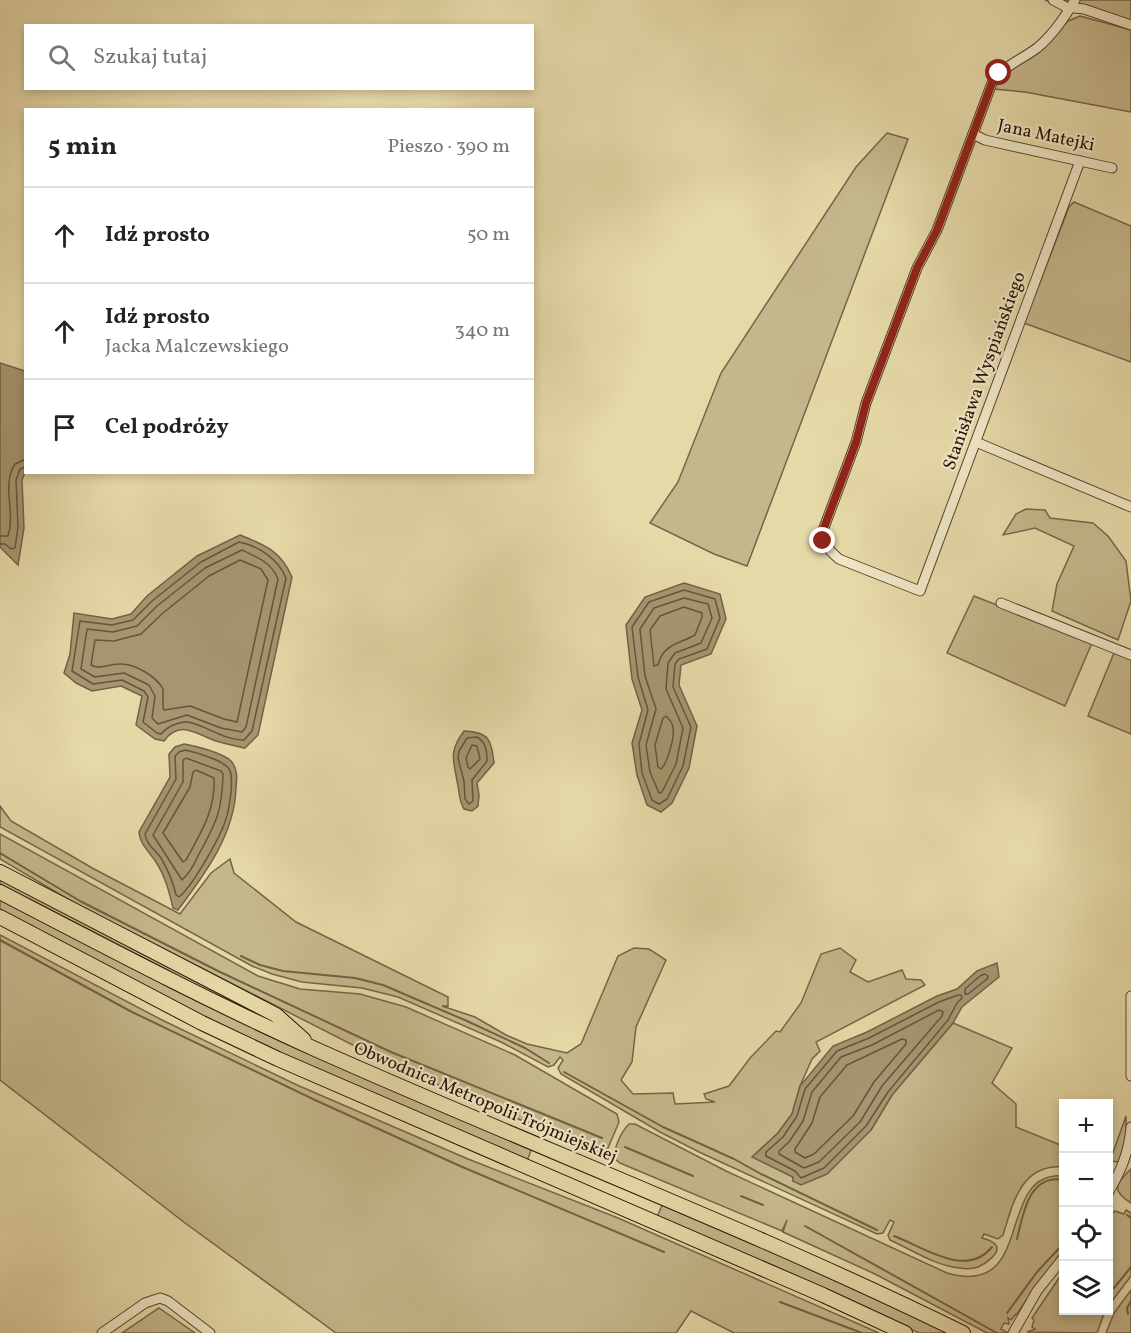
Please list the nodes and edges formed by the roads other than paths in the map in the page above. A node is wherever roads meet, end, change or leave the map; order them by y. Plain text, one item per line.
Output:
1 (1053, 0) edge
2 (1072, 4) edge
3 (1131, 25) edge
4 (973, 134) junction
5 (1080, 161) junction
6 (1112, 168) dead end
7 (976, 442) junction
8 (1131, 507) edge
9 (1001, 603) dead end
10 (1131, 655) edge
11 (0, 872) edge
12 (0, 892) edge
13 (0, 919) edge
14 (1131, 996) edge
15 (315, 1049) junction
16 (1131, 1076) edge
17 (1131, 1127) edge
18 (1113, 1184) edge
19 (1060, 1261) edge
20 (102, 1333) edge
21 (210, 1333) edge
22 (905, 1333) edge
23 (963, 1333) edge
24 (1013, 1333) edge

1 - 2 street
2 - 3 street
2 - 4 street
4 - 5 street, Jana Matejki
4 - 7 street, Stanisława Wyspiańskiego
5 - 6 street, Jana Matejki
5 - 7 street, Stanisława Wyspiańskiego
7 - 8 street
9 - 10 street
11 - 15 highway
12 - 15 highway, Obwodnica Metropolii Trójmiejskiej
13 - 22 highway
14 - 16 street
15 - 23 highway, Obwodnica Metropolii Trójmiejskiej
17 - 18 street
19 - 24 street
20 - 21 street

